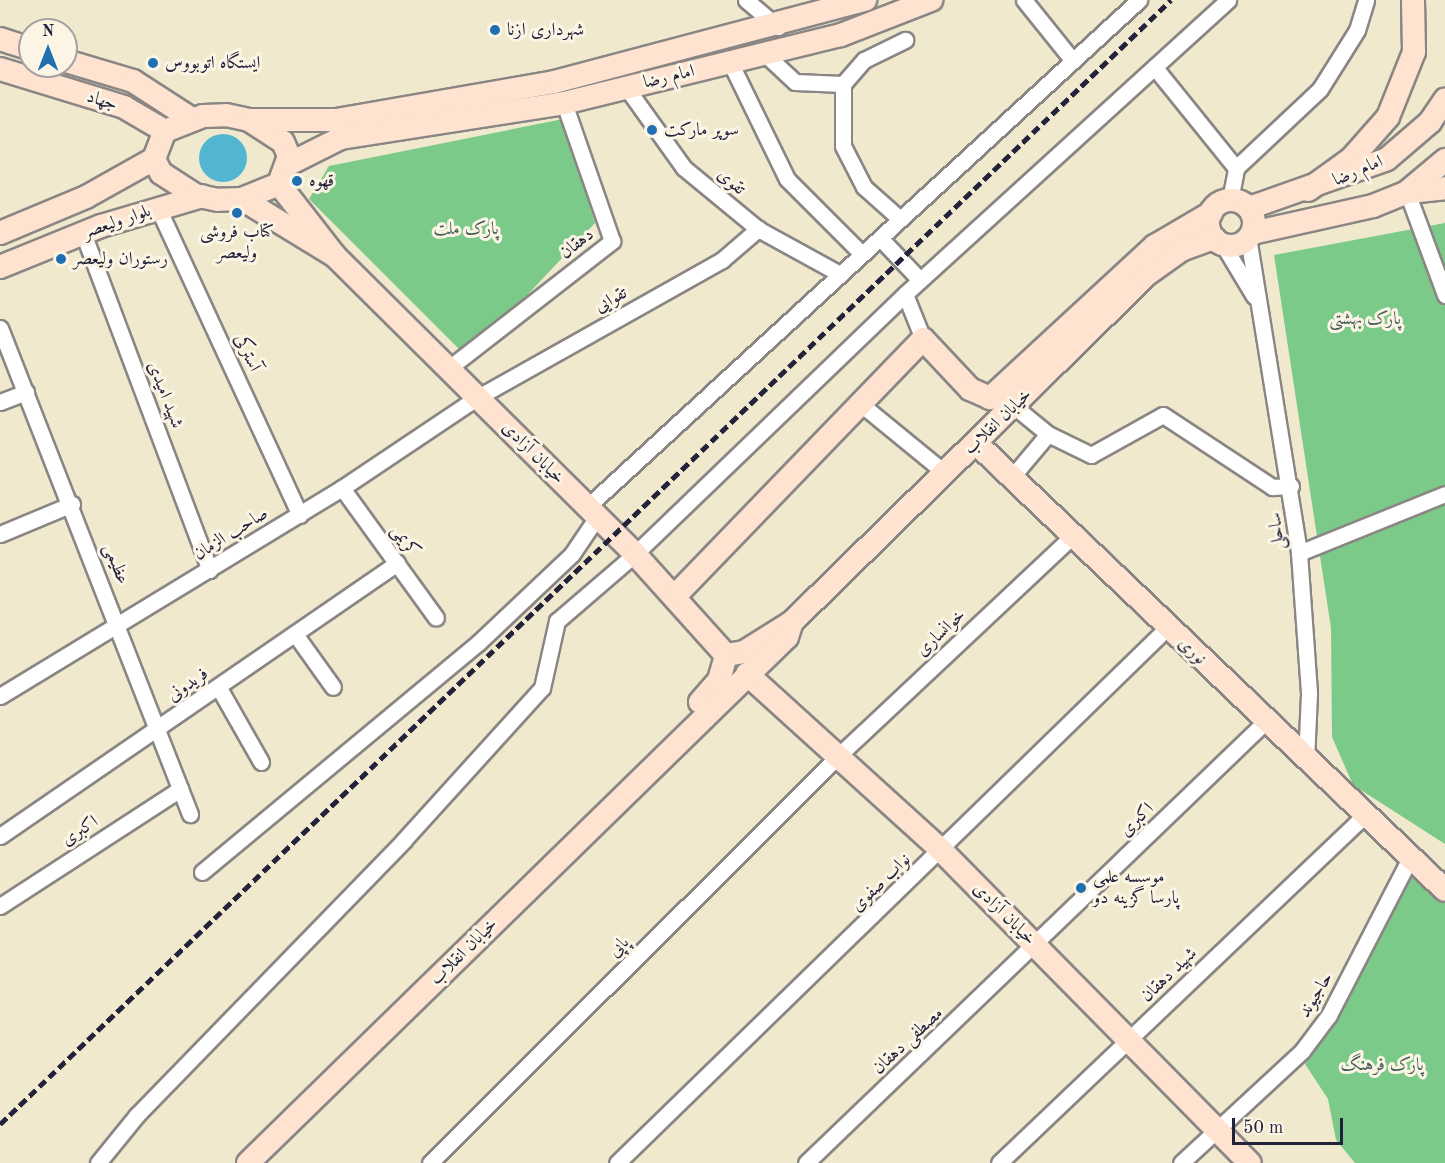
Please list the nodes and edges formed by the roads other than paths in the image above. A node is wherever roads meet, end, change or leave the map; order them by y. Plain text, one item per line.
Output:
1 (746, 0) edge
2 (864, 0) edge
3 (931, 0) edge
4 (1024, 0) edge
5 (1139, 0) edge
6 (1228, 0) edge
7 (1366, 0) edge
8 (1413, 0) edge
9 (777, 27) junction
10 (0, 39) edge
11 (905, 40) dead end
12 (18, 45) edge
13 (765, 54) junction
14 (1073, 61) junction
15 (730, 62) junction
16 (78, 65) edge
17 (0, 69) edge
18 (1156, 69) junction
19 (133, 81) junction
20 (843, 84) junction
21 (626, 87) junction
22 (1445, 100) edge
23 (564, 103) junction
24 (124, 107) junction
25 (192, 119) junction
26 (249, 120) junction
27 (401, 120) junction
28 (165, 131) junction
29 (154, 159) junction
30 (1445, 160) edge
31 (1236, 168) junction
32 (284, 174) junction
33 (1445, 188) edge
34 (1308, 190) junction
35 (1407, 192) junction
36 (202, 196) junction
37 (86, 197) junction
38 (242, 199) junction
39 (1239, 204) junction
40 (158, 208) junction
41 (1210, 213) junction
42 (900, 219) junction
43 (758, 229) junction
44 (92, 230) junction
45 (0, 233) edge
46 (1250, 235) junction
47 (880, 238) junction
48 (1218, 241) junction
49 (862, 254) junction
50 (335, 256) junction
51 (0, 267) edge
52 (840, 274) junction
53 (920, 280) junction
54 (905, 294) junction
55 (1445, 295) edge
56 (1257, 301) junction
57 (0, 328) edge
58 (923, 339) junction
59 (449, 368) junction
60 (26, 392) junction
61 (478, 397) junction
62 (1008, 400) junction
63 (0, 402) edge
64 (862, 405) junction
65 (1048, 434) junction
66 (977, 444) junction
67 (945, 473) junction
68 (1011, 478) junction
69 (1291, 486) junction
70 (342, 488) junction
71 (1445, 494) edge
72 (72, 504) junction
73 (592, 512) junction
74 (300, 515) junction
75 (0, 534) edge
76 (1072, 536) junction
77 (1299, 553) junction
78 (635, 554) junction
79 (397, 563) junction
80 (210, 570) junction
81 (675, 596) junction
82 (436, 618) dead end
83 (792, 622) junction
84 (119, 626) junction
85 (1167, 628) junction
86 (295, 634) junction
87 (726, 655) junction
88 (747, 674) junction
89 (333, 687) dead end
90 (219, 688) junction
91 (0, 696) edge
92 (1266, 721) junction
93 (158, 730) junction
94 (677, 738) junction
95 (836, 758) junction
96 (1306, 759) junction
97 (261, 762) dead end
98 (180, 789) junction
99 (190, 814) dead end
100 (1365, 815) junction
101 (0, 836) edge
102 (942, 851) junction
103 (1412, 854) junction
104 (1445, 869) edge
105 (202, 873) dead end
106 (1445, 890) edge
107 (0, 906) edge
108 (1036, 947) junction
109 (1129, 1040) junction
110 (1217, 1130) junction
111 (257, 1160) edge
112 (98, 1163) edge
113 (430, 1163) edge
114 (617, 1163) edge
115 (806, 1163) edge
116 (999, 1163) edge
117 (1181, 1163) edge
118 (1250, 1163) edge

1 - 9 street
2 - 9 main road, امام رضا
3 - 13 main road, امام رضا
4 - 14 street
5 - 14 street
6 - 18 street
7 - 31 street
8 - 34 main road
9 - 27 main road, امام رضا
10 - 12 main road
11 - 20 street
13 - 15 main road, امام رضا
13 - 20 street
14 - 42 street
15 - 21 main road, امام رضا
15 - 49 street
16 - 19 main road, جهاد
17 - 24 main road, جهاد
18 - 31 street
18 - 53 street
19 - 24 main road
19 - 25 main road, جهاد
20 - 42 street
21 - 23 main road, امام رضا
21 - 43 street, تقوی
22 - 34 main road, امام رضا
23 - 27 main road, امام رضا
23 - 59 street, دهقان
24 - 28 main road, جهاد
25 - 26 main road
25 - 28 main road
26 - 27 main road
26 - 32 main road
27 - 32 main road
28 - 29 main road
29 - 36 main road
29 - 37 main road, بلوار ولیعصر
30 - 35 main road, امام رضا
31 - 39 street
32 - 38 main road
32 - 50 main road
33 - 35 main road
34 - 39 main road, امام رضا
35 - 46 main road, امام رضا
35 - 55 street
36 - 38 main road
36 - 40 main road, بلوار ولیعصر
37 - 44 main road
37 - 45 main road, بلوار ولیعصر
38 - 50 main road
39 - 41 main road, خیابان انقلاب
39 - 46 main road
40 - 44 main road, بلوار ولیعصر
40 - 74 street, آسترکی
41 - 48 main road
41 - 62 main road, خیابان انقلاب
42 - 47 street
43 - 52 street, تقوی
43 - 61 street, تقوایی
44 - 51 main road, بلوار ولیعصر
44 - 80 street, شهید امیدی
46 - 48 main road, امام رضا
46 - 56 street, ساحلی
47 - 49 street
47 - 53 street
48 - 56 street
48 - 62 main road, خیابان انقلاب
49 - 52 street
50 - 59 main road, خیابان آزادی
52 - 73 street
53 - 54 street
54 - 58 street
54 - 78 street
56 - 69 street, ساحلی
57 - 60 street, عظیمی
58 - 62 main road
58 - 64 main road
59 - 61 main road, خیابان آزادی
60 - 63 street
60 - 72 street, عظیمی
61 - 70 street, صاحب الزمان
61 - 73 main road, خیابان آزادی
62 - 65 street
62 - 66 main road, خیابان انقلاب
64 - 67 street
64 - 81 main road
65 - 68 street
65 - 69 street
66 - 67 main road, خیابان انقلاب
66 - 68 main road, نوری
67 - 83 main road, خیابان انقلاب
68 - 76 main road, نوری
69 - 77 street, ساحلی
70 - 74 street, صاحب الزمان
70 - 79 street, کریمی
71 - 77 street
72 - 75 street
72 - 84 street, عظیمی
73 - 78 main road, خیابان آزادی
73 - 105 street
74 - 80 street, صاحب الزمان
76 - 85 main road, نوری
76 - 95 street, خوانساری
77 - 96 street, ساحلی
78 - 81 main road, خیابان آزادی
78 - 112 street
79 - 82 street, کریمی
79 - 86 street, فریدونی
80 - 84 street, صاحب الزمان
81 - 87 main road, خیابان آزادی
83 - 87 main road, خیابان انقلاب
83 - 88 main road, خیابان انقلاب
84 - 91 street, صاحب الزمان
84 - 93 street, عظیمی
85 - 92 main road, نوری
85 - 102 street, نواب صفوی
86 - 89 street
86 - 90 street, فریدونی
87 - 94 main road, خیابان انقلاب
88 - 94 main road, خیابان انقلاب
88 - 95 main road, خیابان آزادی
90 - 93 street, فریدونی
90 - 97 street
92 - 96 main road, نوری
92 - 108 street, اکبری
93 - 98 street, عظیمی
93 - 101 street, فریدونی
94 - 111 main road, خیابان انقلاب
95 - 102 main road, خیابان آزادی
95 - 113 street, پاپی
96 - 100 main road, نوری
98 - 99 street, عظیمی
98 - 107 street, اکبری
100 - 103 main road, نوری
100 - 109 street, شهید دهقان
102 - 108 main road, خیابان آزادی
102 - 114 street, نواب صفوی
103 - 104 main road
103 - 106 main road
103 - 110 street, حاجیوند
108 - 109 main road, خیابان آزادی
108 - 115 street, مصطفی دهقان
109 - 110 main road, خیابان آزادی
109 - 116 street, شهید دهقان
110 - 117 street, حاجیوند
110 - 118 main road, خیابان آزادی

